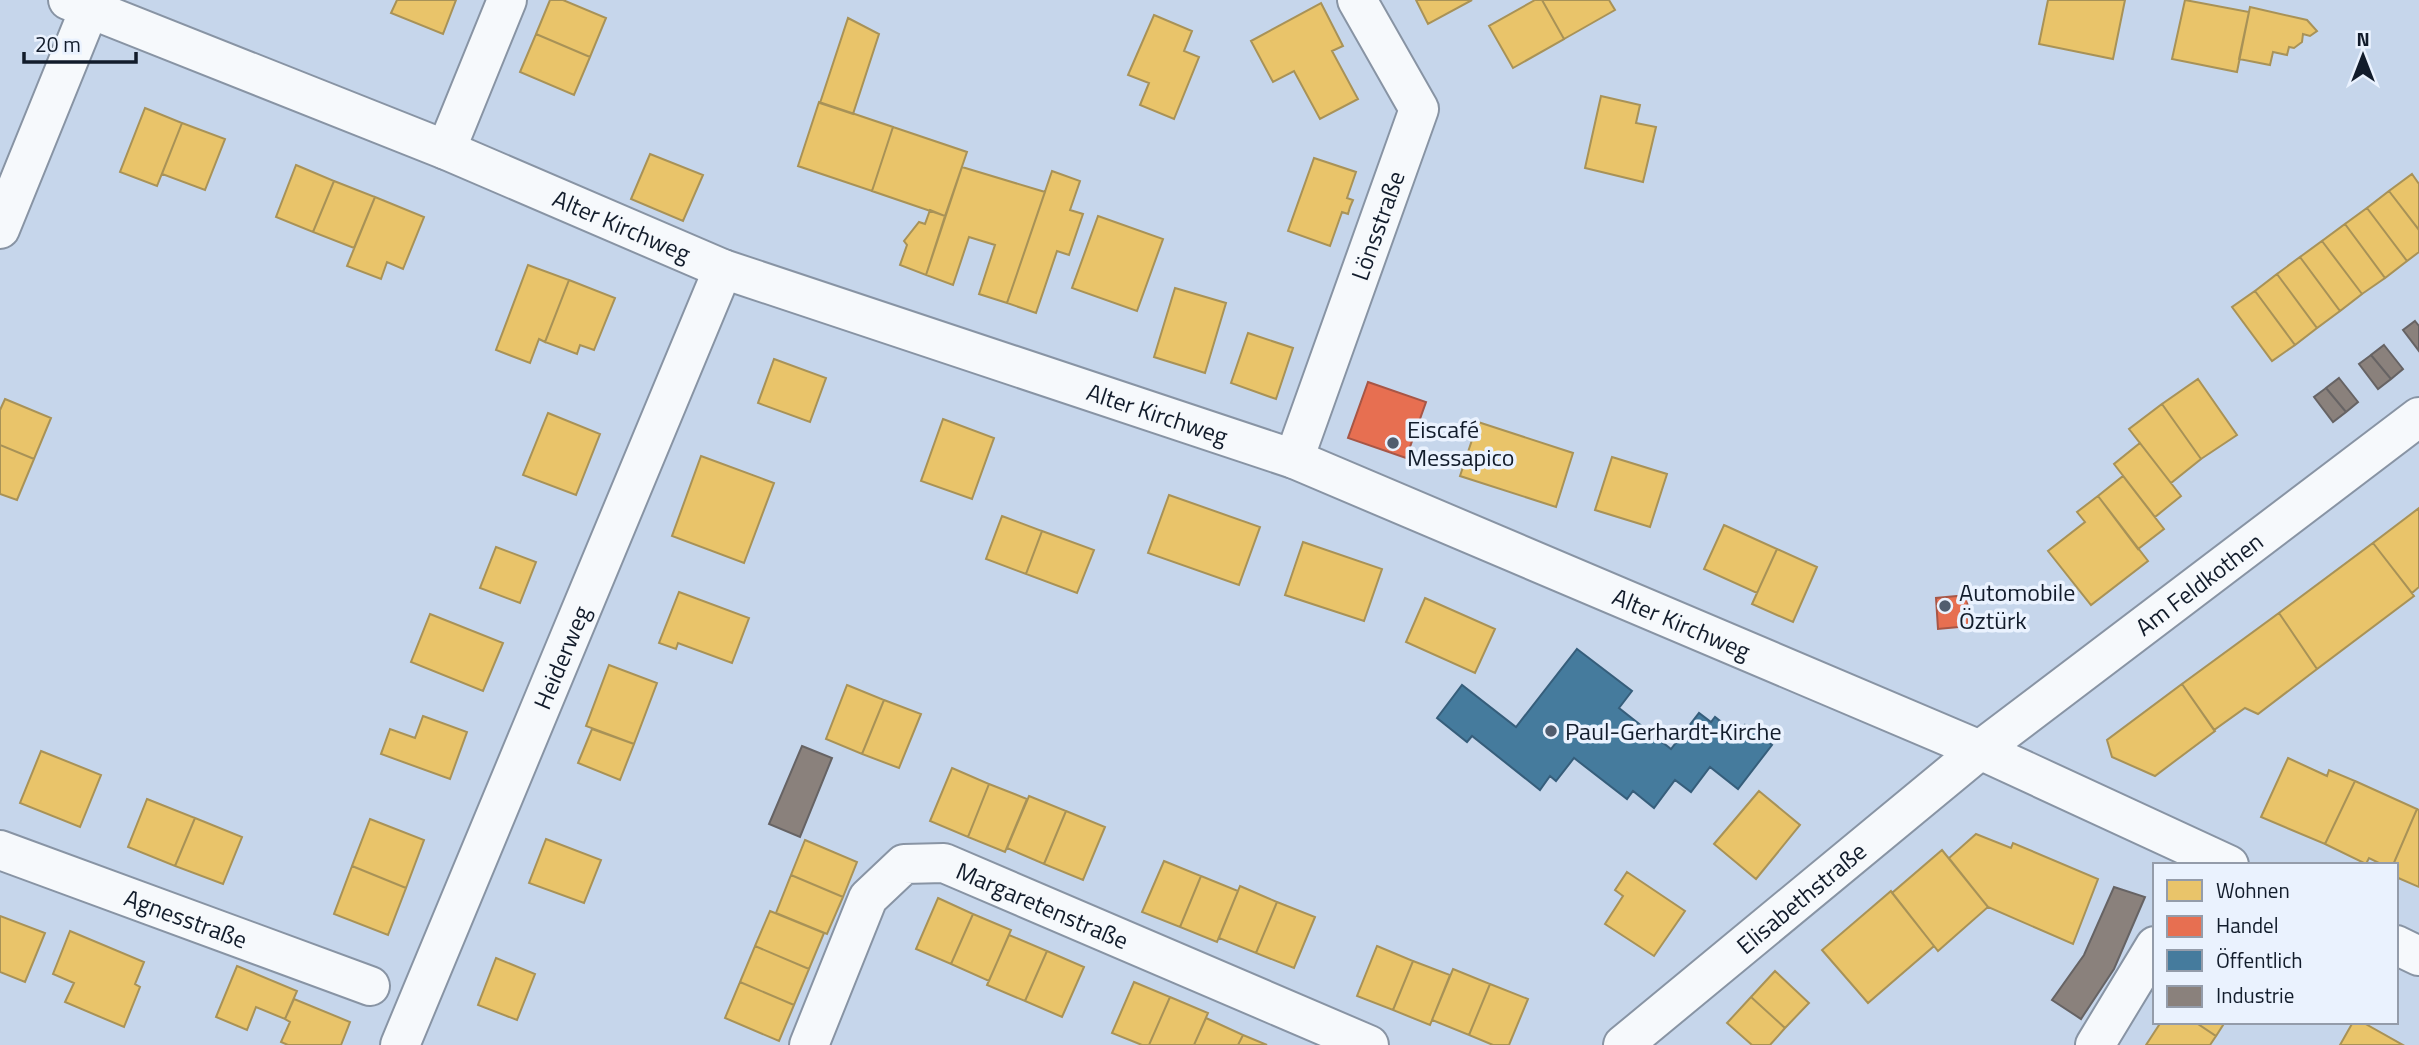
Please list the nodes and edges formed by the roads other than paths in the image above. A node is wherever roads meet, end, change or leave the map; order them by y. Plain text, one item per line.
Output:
1 (507, 0) edge
2 (1357, 0) edge
3 (83, 3) edge
4 (446, 150) junction
5 (0, 229) edge
6 (723, 269) junction
7 (2419, 417) edge
8 (1294, 459) junction
9 (1980, 750) junction
10 (0, 850) edge
11 (2214, 862) edge
12 (2398, 946) edge
13 (2153, 949) edge
14 (2419, 956) edge
15 (370, 986) dead end
16 (400, 1045) edge
17 (808, 1045) edge
18 (1369, 1045) edge
19 (1623, 1045) edge
20 (2095, 1045) edge

1 - 4 street
2 - 8 street, Lönsstraße
3 - 4 street, Alter Kirchweg
3 - 5 street
4 - 6 street, Alter Kirchweg
6 - 8 street, Alter Kirchweg
6 - 16 street, Heiderweg
7 - 9 street, Am Feldkothen
8 - 9 street, Alter Kirchweg
9 - 11 street, Alter Kirchweg
9 - 19 street, Elisabethstraße
10 - 15 street, Agnesstraße
12 - 14 street
13 - 20 street
17 - 18 street, Margaretenstraße

